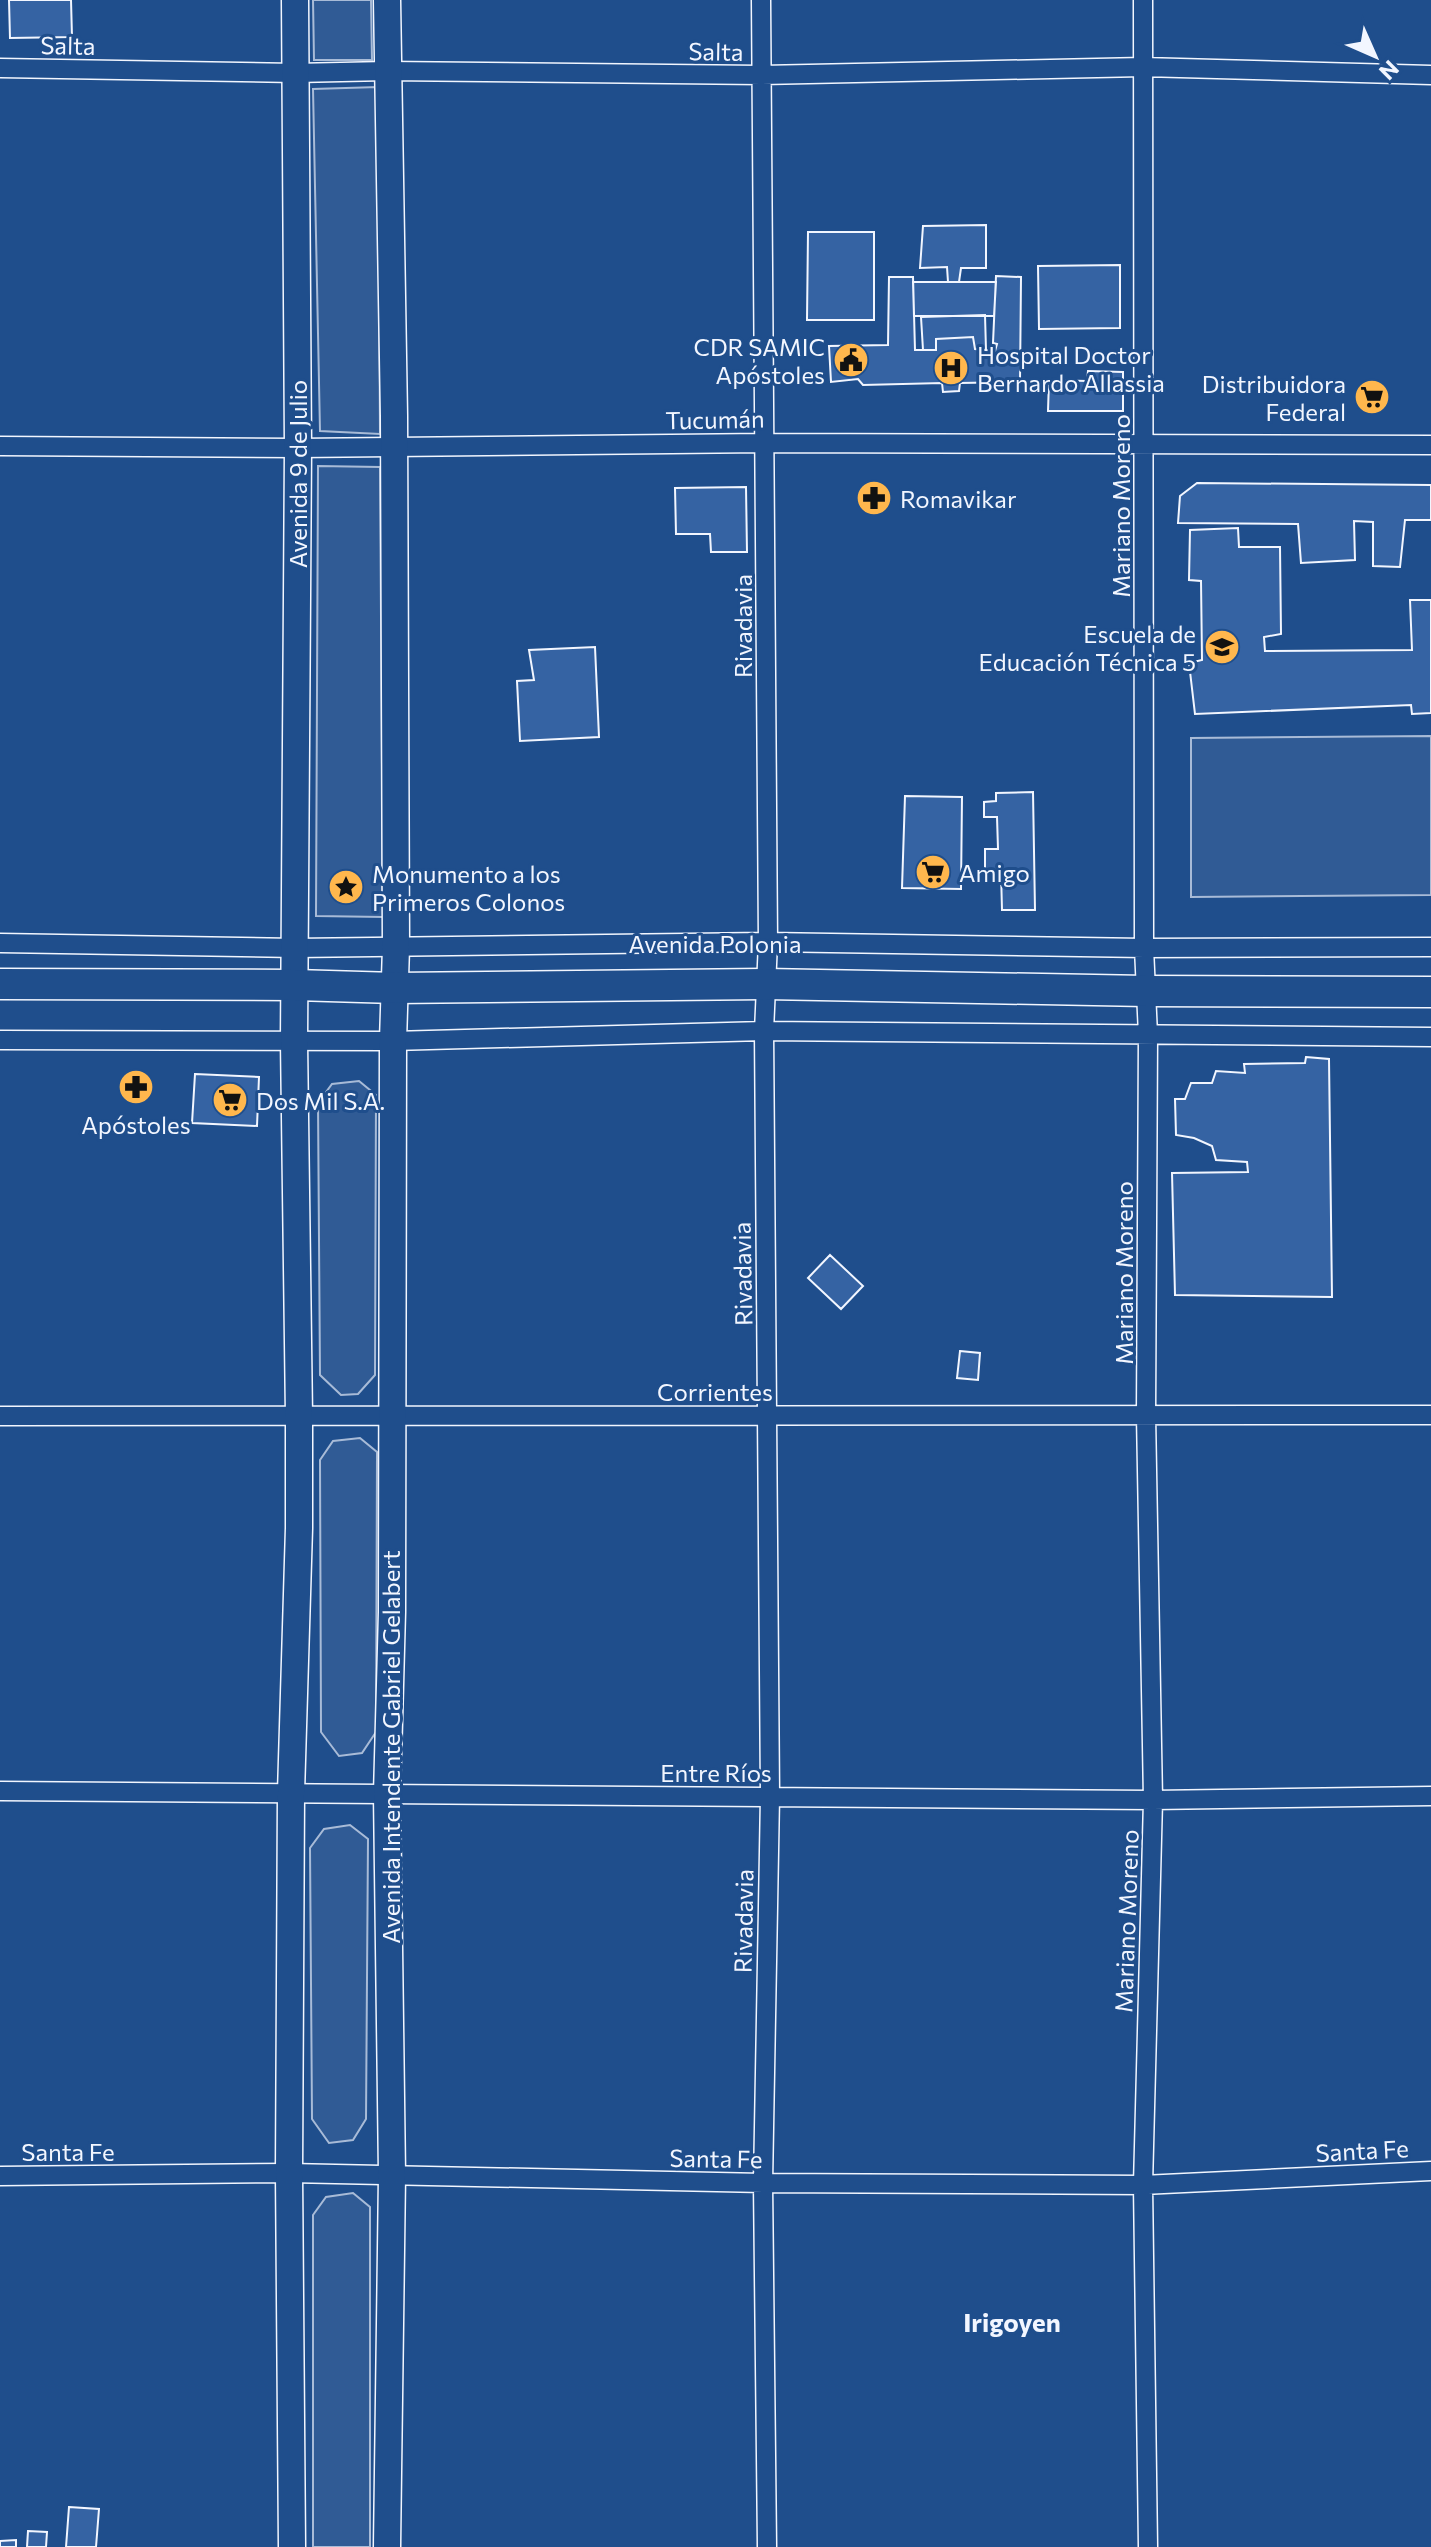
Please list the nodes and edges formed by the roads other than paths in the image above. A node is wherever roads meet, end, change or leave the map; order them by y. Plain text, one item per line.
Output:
1 (295, 0) edge
2 (387, 0) edge
3 (761, 0) edge
4 (1143, 0) edge
5 (1143, 67) junction
6 (0, 68) edge
7 (387, 71) junction
8 (295, 73) junction
9 (761, 75) junction
10 (1431, 75) edge
11 (765, 443) junction
12 (1144, 444) junction
13 (1431, 445) edge
14 (0, 446) edge
15 (393, 447) junction
16 (298, 448) junction
17 (768, 942) junction
18 (0, 943) edge
19 (396, 947) junction
20 (1431, 947) edge
21 (295, 948) junction
22 (1144, 948) junction
23 (0, 984) edge
24 (766, 984) junction
25 (295, 985) junction
26 (395, 988) junction
27 (1146, 991) junction
28 (1431, 992) edge
29 (764, 1031) junction
30 (1148, 1035) junction
31 (1431, 1037) edge
32 (0, 1040) edge
33 (294, 1041) junction
34 (393, 1041) junction
35 (768, 1415) junction
36 (1146, 1415) junction
37 (1431, 1415) edge
38 (0, 1416) edge
39 (392, 1416) junction
40 (299, 1417) junction
41 (0, 1791) edge
42 (291, 1793) junction
43 (387, 1794) junction
44 (770, 1796) junction
45 (1431, 1796) edge
46 (1153, 1800) junction
47 (1431, 2171) edge
48 (289, 2173) junction
49 (392, 2175) junction
50 (0, 2176) edge
51 (763, 2183) junction
52 (1143, 2185) junction
53 (292, 2547) edge
54 (387, 2547) edge
55 (767, 2547) edge
56 (1148, 2547) edge

1 - 8 main road, Avenida 9 de Julio
2 - 7 main road
3 - 9 street, Rivadavia
4 - 5 street, Mariano Moreno
5 - 9 street, Salta
5 - 10 street, Salta
5 - 12 street, Mariano Moreno
6 - 8 street, Salta
7 - 8 street, Salta
7 - 9 street, Salta
7 - 15 main road
8 - 16 main road, Avenida 9 de Julio
9 - 11 street, Rivadavia
11 - 12 street, Tucumán
11 - 15 street, Tucumán
11 - 17 street, Rivadavia
12 - 13 street, Tucumán
12 - 22 street, Mariano Moreno
14 - 16 street, Tucumán
15 - 16 street, Tucumán
15 - 19 main road
16 - 21 main road, Avenida 9 de Julio
17 - 19 street, Avenida Polonia
17 - 22 street, Avenida Polonia
17 - 24 street, Rivadavia
18 - 21 street, Avenida Polonia
19 - 21 street, Avenida Polonia
19 - 26 main road, Avenida Intendente Gabriel Gelabert
20 - 22 street, Avenida Polonia
21 - 25 main road
22 - 27 street, Mariano Moreno
23 - 25 main road, Avenida Polonia
24 - 26 main road, Avenida Polonia
24 - 27 main road, Avenida Polonia
24 - 29 street, Rivadavia
25 - 26 main road, Avenida Polonia
25 - 33 main road
26 - 34 main road, Avenida Intendente Gabriel Gelabert
27 - 28 main road, Avenida Polonia
27 - 30 street, Mariano Moreno
29 - 30 street
29 - 34 street
29 - 35 street, Rivadavia
30 - 31 street
30 - 36 street, Mariano Moreno
32 - 33 street
33 - 34 street
33 - 40 main road
34 - 39 main road, Avenida Intendente Gabriel Gelabert
35 - 36 street, Corrientes
35 - 39 street, Corrientes
35 - 44 street, Rivadavia
36 - 37 street, Corrientes
36 - 46 street, Mariano Moreno
38 - 40 street, Corrientes
39 - 40 street, Corrientes
39 - 43 main road, Avenida Intendente Gabriel Gelabert
40 - 42 main road
41 - 42 street, Entre Ríos
42 - 43 street, Entre Ríos
42 - 48 main road
43 - 44 street, Entre Ríos
43 - 49 main road, Avenida Intendente Gabriel Gelabert
44 - 46 street, Entre Ríos
44 - 51 street, Rivadavia
45 - 46 street, Entre Ríos
46 - 52 street, Mariano Moreno
47 - 52 street, Santa Fe
48 - 49 street, Santa Fe
48 - 50 street, Santa Fe
48 - 53 main road
49 - 51 street, Santa Fe
49 - 54 main road, Avenida Intendente Gabriel Gelabert
51 - 52 street, Santa Fe
51 - 55 street, Rivadavia
52 - 56 street, Mariano Moreno

